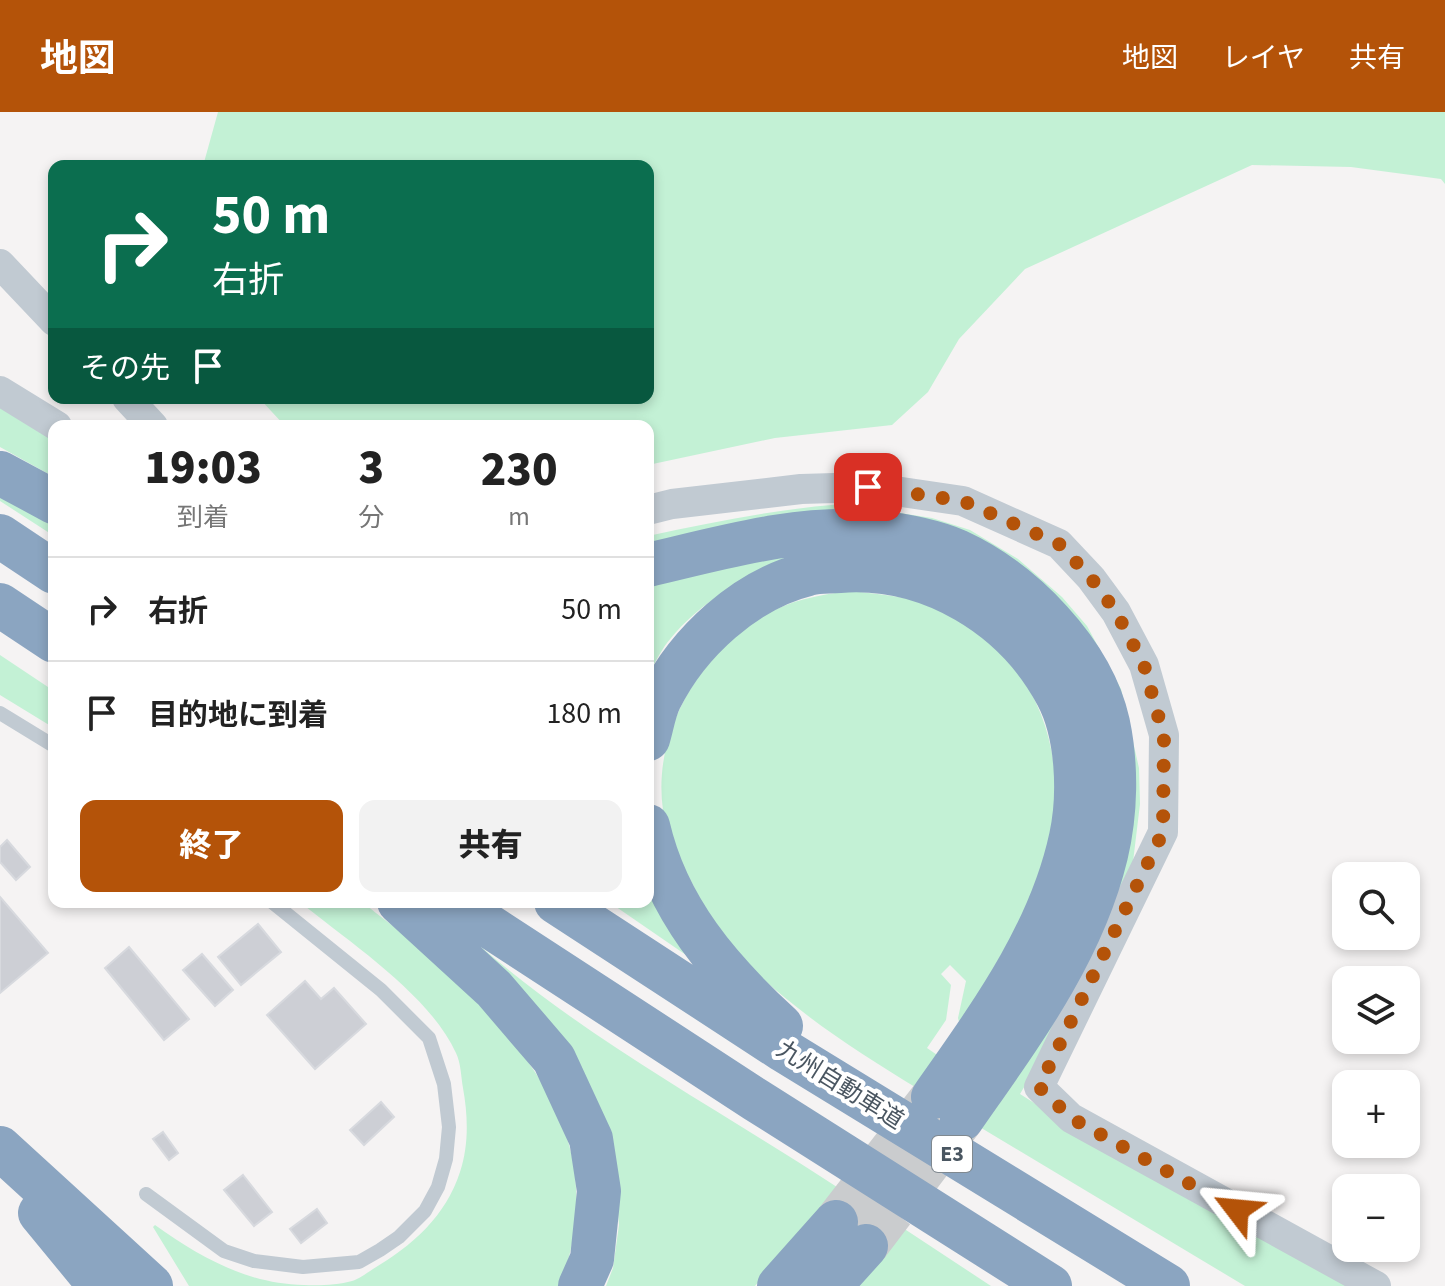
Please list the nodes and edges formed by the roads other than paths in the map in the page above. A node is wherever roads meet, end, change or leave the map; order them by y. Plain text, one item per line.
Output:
1 (0, 264) edge
2 (48, 315) edge
3 (0, 391) edge
4 (133, 404) edge
5 (48, 420) edge
6 (147, 420) edge
7 (0, 473) edge
8 (48, 499) edge
9 (654, 508) edge
10 (0, 536) edge
11 (654, 564) edge
12 (48, 568) edge
13 (0, 605) edge
14 (48, 637) edge
15 (0, 713) edge
16 (654, 718) edge
17 (48, 742) edge
18 (654, 851) edge
19 (279, 908) edge
20 (406, 908) edge
21 (461, 908) edge
22 (566, 908) edge
23 (790, 1045) junction
24 (0, 1148) edge
25 (0, 1165) edge
26 (146, 1194) dead end
27 (100, 1286) edge
28 (151, 1286) edge
29 (580, 1286) edge
30 (779, 1286) edge
31 (830, 1286) edge
32 (1050, 1286) edge
33 (1168, 1286) edge
34 (1376, 1286) edge

1 - 2 street
3 - 5 street
4 - 6 street
7 - 8 highway
9 - 34 street
10 - 12 highway
11 - 16 highway
13 - 14 highway
15 - 17 lane
18 - 23 highway
19 - 26 lane
20 - 29 highway
21 - 32 highway, E3
22 - 23 highway, 九州自動車道 / E3
23 - 33 highway, 九州自動車道 / E3
24 - 28 highway
25 - 27 highway
30 - 31 highway

